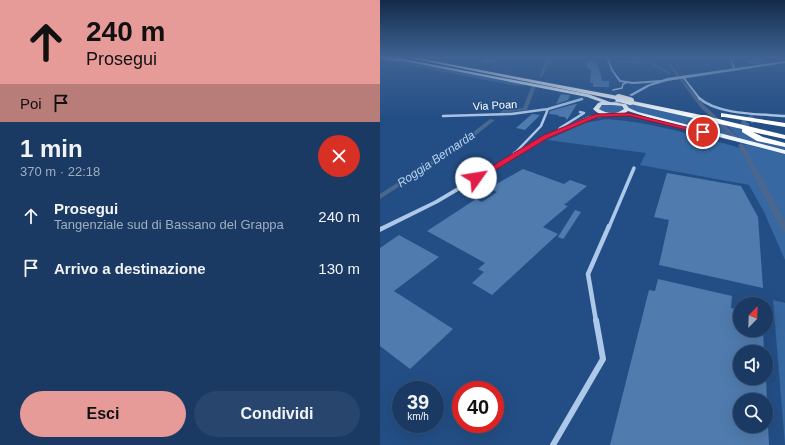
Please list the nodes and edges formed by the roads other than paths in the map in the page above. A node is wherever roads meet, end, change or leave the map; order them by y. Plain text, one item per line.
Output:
1 (683, 77) edge
2 (499, 78) edge
3 (507, 78) edge
4 (517, 78) edge
5 (618, 78) edge
6 (678, 78) edge
7 (661, 81) junction
8 (626, 83) junction
9 (642, 83) junction
10 (648, 85) junction
11 (613, 90) dead end
12 (580, 93) junction
13 (582, 99) dead end
14 (622, 101) junction
15 (597, 108) junction
16 (548, 109) junction
17 (580, 112) dead end
18 (618, 114) junction
19 (611, 115) junction
20 (708, 115) junction
21 (443, 116) dead end
22 (591, 117) junction
23 (785, 117) edge
24 (754, 118) dead end
25 (728, 119) junction
26 (674, 124) junction
27 (785, 125) edge
28 (745, 129) dead end
29 (785, 130) edge
30 (558, 131) junction
31 (785, 137) edge
32 (785, 145) edge
33 (785, 152) edge
34 (513, 155) junction
35 (634, 168) dead end
36 (380, 230) edge
37 (553, 445) edge

1 - 23 street
2 - 12 main road, bridge
3 - 12 highway
4 - 14 highway
5 - 8 street
6 - 7 street
7 - 9 street
7 - 10 street
8 - 9 street
8 - 11 lane
9 - 10 street
10 - 14 street
12 - 14 highway
12 - 15 main road
13 - 16 street, Via Poan
14 - 15 main road
14 - 18 main road
14 - 20 highway
14 - 20 highway, bridge
14 - 26 main road
15 - 19 main road
15 - 22 street
16 - 21 street, Via Poan
16 - 34 street
17 - 30 street
18 - 19 main road
18 - 26 main road
19 - 22 street
20 - 25 highway
22 - 30 street
23 - 24 highway
25 - 27 highway
25 - 29 highway
25 - 31 highway
26 - 33 main road
28 - 32 highway
30 - 34 street
34 - 36 street
35 - 37 street

